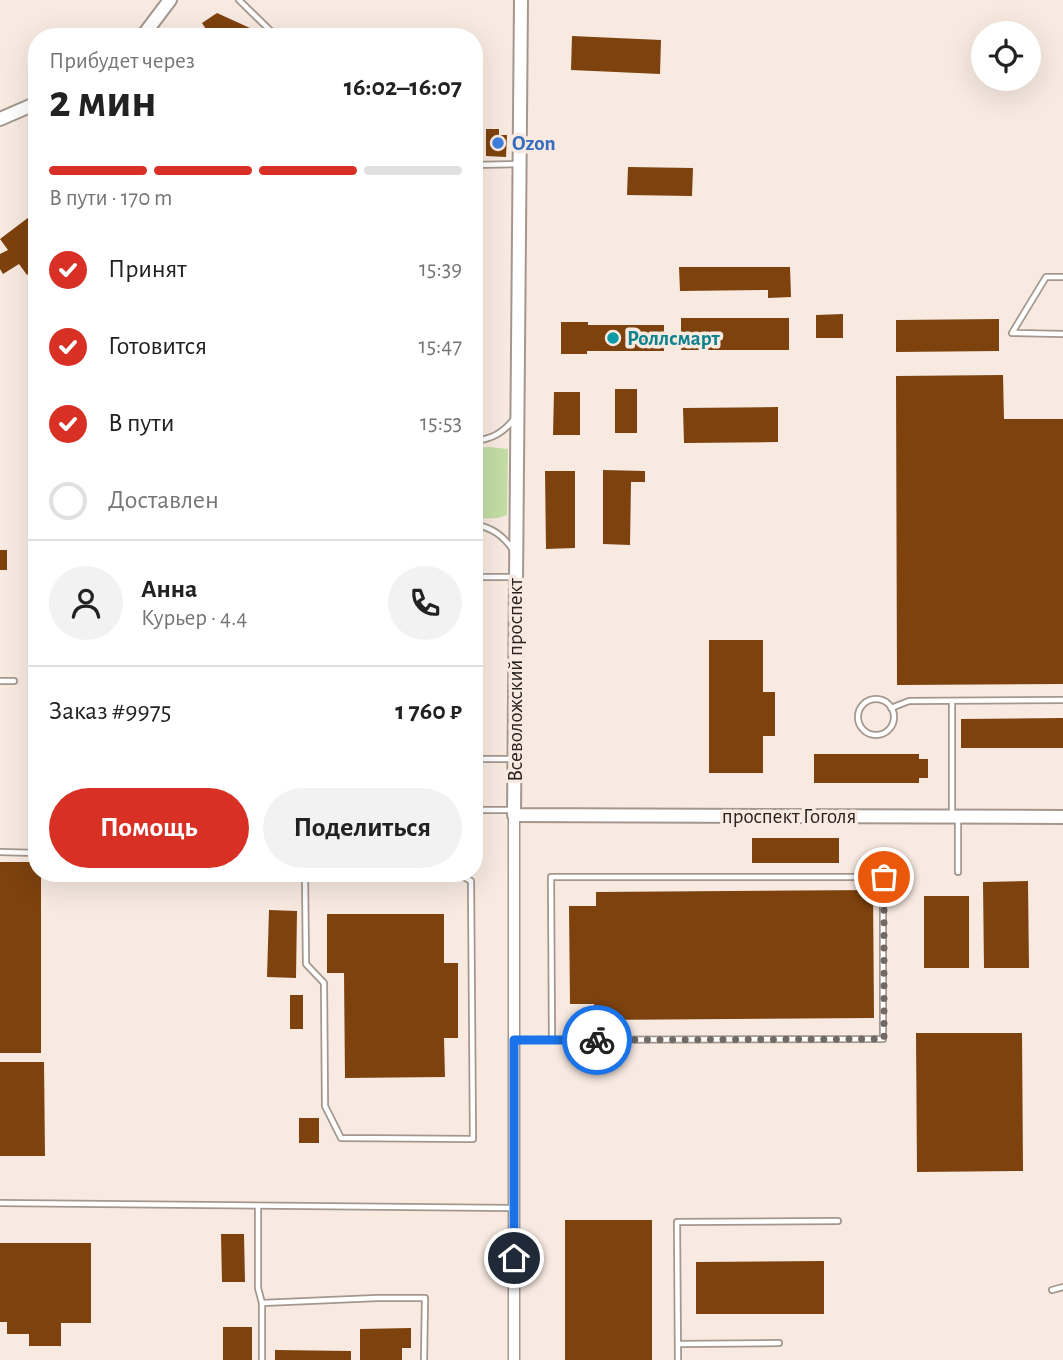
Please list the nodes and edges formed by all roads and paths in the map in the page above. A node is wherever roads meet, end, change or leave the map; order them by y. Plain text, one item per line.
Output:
1 (170, 0) edge
2 (239, 0) edge
3 (521, 0) edge
4 (149, 28) edge
5 (268, 28) edge
6 (28, 107) edge
7 (0, 119) edge
8 (520, 164) junction
9 (483, 165) edge
10 (1063, 277) edge
11 (1063, 334) edge
12 (517, 415) junction
13 (483, 439) edge
14 (483, 526) edge
15 (516, 555) junction
16 (483, 577) edge
17 (516, 577) junction
18 (0, 681) edge
19 (14, 681) dead end
20 (1063, 700) edge
21 (952, 701) junction
22 (891, 708) junction
23 (483, 759) edge
24 (514, 759) junction
25 (483, 810) edge
26 (514, 812) junction
27 (955, 817) junction
28 (1063, 817) edge
29 (0, 852) edge
30 (28, 853) edge
31 (958, 872) dead end
32 (305, 882) edge
33 (471, 882) edge
34 (514, 1040) junction
35 (552, 1040) junction
36 (0, 1203) edge
37 (258, 1206) junction
38 (514, 1208) junction
39 (838, 1221) dead end
40 (1063, 1287) edge
41 (1052, 1290) dead end
42 (262, 1303) junction
43 (779, 1343) dead end
44 (678, 1344) junction
45 (262, 1360) edge
46 (424, 1360) edge
47 (514, 1360) edge
48 (678, 1360) edge

1 - 4 street
2 - 5 lane
3 - 8 street, Всеволожский проспект
6 - 7 street
8 - 9 lane
8 - 12 street, Всеволожский проспект
10 - 11 lane
12 - 13 lane
12 - 15 street, Всеволожский проспект
14 - 15 lane
15 - 17 street, Всеволожский проспект
16 - 17 lane
17 - 24 street, Всеволожский проспект
18 - 19 lane
20 - 21 lane
21 - 22 lane
21 - 27 lane
22 - 22 lane
23 - 24 lane
24 - 26 street, Всеволожский проспект
25 - 26 lane
26 - 27 street, проспект Гоголя
26 - 34 street, Всеволожский проспект
27 - 28 street, проспект Гоголя
27 - 31 lane
29 - 30 lane
32 - 33 lane
34 - 35 lane
34 - 38 street, Всеволожский проспект
35 - 35 lane
36 - 37 lane
37 - 38 lane
37 - 42 lane
38 - 47 street, Всеволожский проспект
39 - 44 lane
40 - 41 lane
42 - 45 lane
42 - 46 lane
43 - 44 lane
44 - 48 lane

